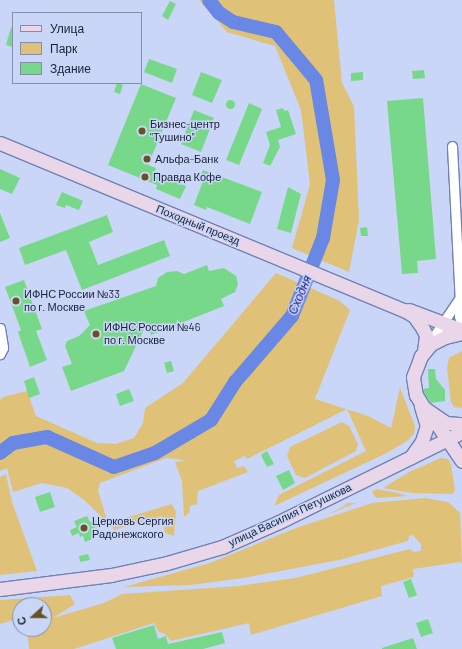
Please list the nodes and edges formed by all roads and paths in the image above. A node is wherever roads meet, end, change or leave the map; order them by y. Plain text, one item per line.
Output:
1 (0, 143) edge
2 (452, 146) dead end
3 (460, 295) junction
4 (396, 307) junction
5 (444, 322) junction
6 (462, 325) edge
7 (0, 328) edge
8 (462, 330) edge
9 (462, 333) edge
10 (424, 351) junction
11 (0, 354) edge
12 (420, 402) junction
13 (430, 414) junction
14 (462, 424) edge
15 (462, 432) edge
16 (449, 440) junction
17 (411, 458) junction
18 (462, 461) edge
19 (0, 588) edge

1 - 4 main road, Походный проезд
2 - 3 street
3 - 5 street
3 - 6 street
4 - 5 main road, Походный проезд
4 - 10 main road, Походный проезд
5 - 8 main road, Походный проезд
5 - 10 street
7 - 11 street
9 - 10 main road
10 - 12 main road
12 - 13 main road
12 - 17 main road
13 - 14 main road
13 - 16 main road
15 - 16 main road, улица Василия Петушкова
16 - 17 main road, улица Василия Петушкова
16 - 18 main road
17 - 19 main road, улица Василия Петушкова

